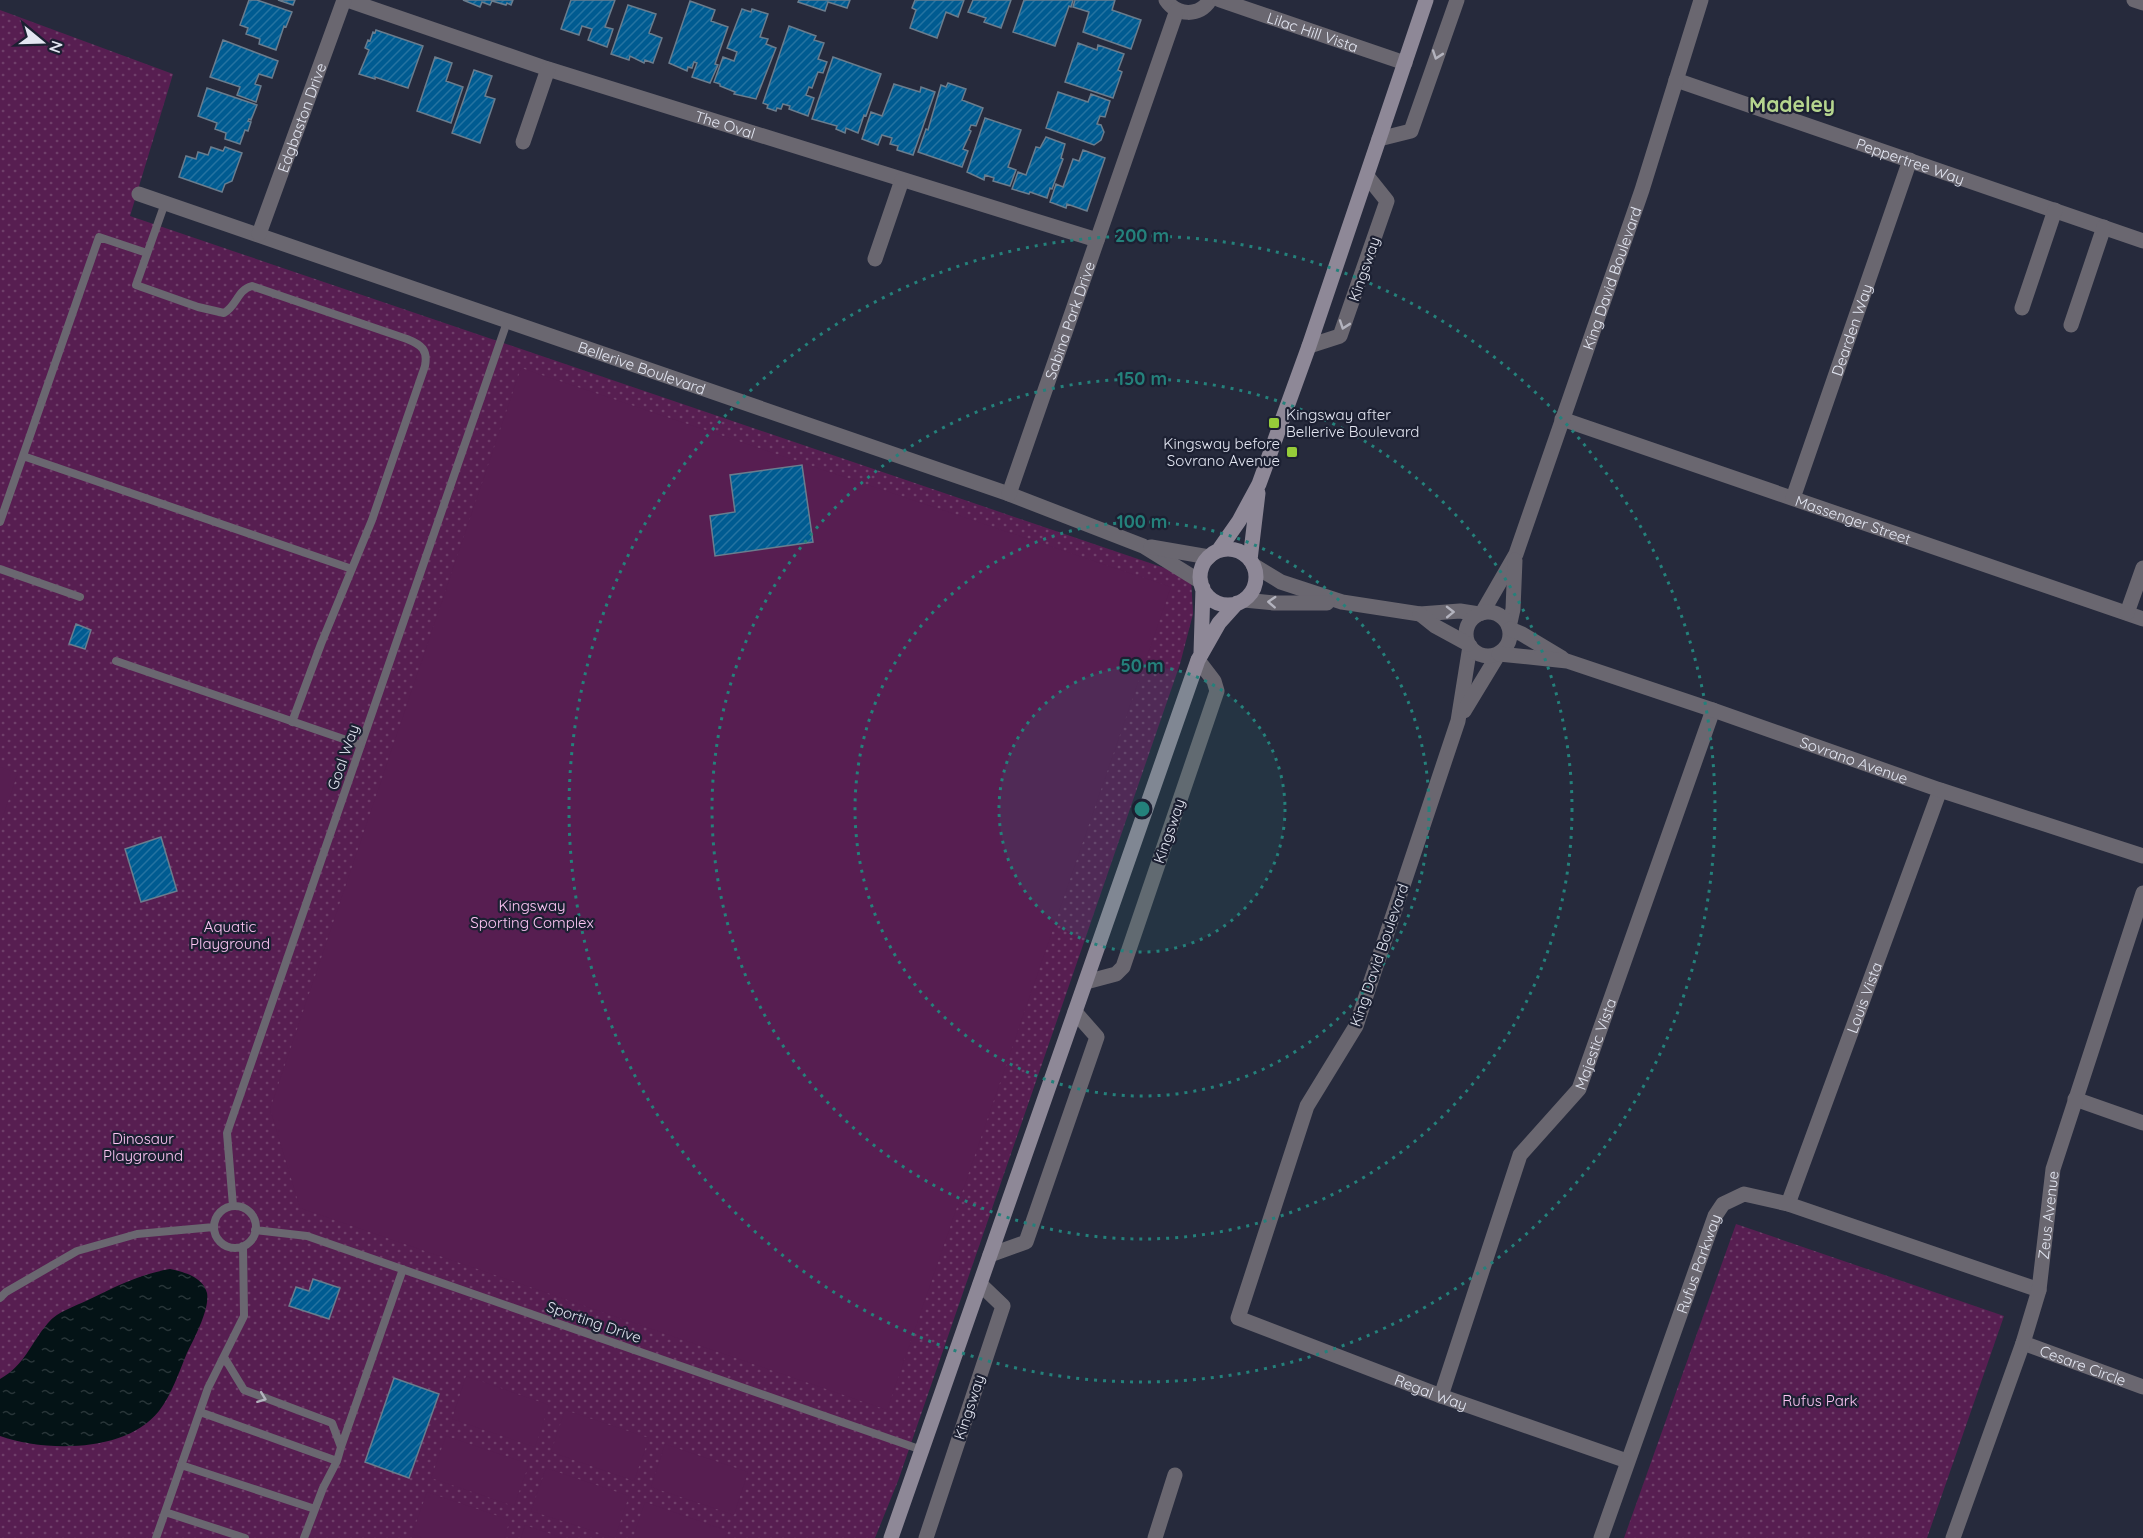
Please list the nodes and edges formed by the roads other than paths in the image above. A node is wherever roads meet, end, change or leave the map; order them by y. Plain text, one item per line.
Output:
1 (346, 0) edge
2 (1210, 0) edge
3 (1220, 0) edge
4 (1426, 0) edge
5 (1457, 0) edge
6 (1701, 0) edge
7 (2134, 0) edge
8 (2143, 3) edge
9 (1172, 5) edge
10 (1405, 63) junction
11 (548, 69) junction
12 (1676, 80) junction
13 (1379, 139) junction
14 (523, 142) dead end
15 (1910, 160) junction
16 (1366, 176) junction
17 (902, 180) junction
18 (139, 194) dead end
19 (165, 202) junction
20 (2055, 210) junction
21 (2104, 227) junction
22 (259, 234) junction
23 (1097, 240) junction
24 (2143, 241) edge
25 (147, 253) junction
26 (875, 259) dead end
27 (2022, 308) dead end
28 (507, 322) junction
29 (2071, 325) dead end
30 (1309, 346) junction
31 (1562, 419) junction
32 (22, 456) junction
33 (1259, 484) junction
34 (1010, 494) junction
35 (1793, 498) junction
36 (0, 522) edge
37 (1143, 546) junction
38 (1213, 554) junction
39 (1516, 554) junction
40 (1252, 562) junction
41 (2143, 568) edge
42 (0, 569) edge
43 (352, 569) junction
44 (1202, 585) junction
45 (80, 597) dead end
46 (1240, 602) junction
47 (1342, 602) junction
48 (1480, 613) junction
49 (2127, 613) junction
50 (1420, 614) junction
51 (2143, 619) edge
52 (1510, 628) junction
53 (1469, 645) junction
54 (1498, 654) junction
55 (1200, 657) junction
56 (116, 661) dead end
57 (1567, 661) junction
58 (1713, 710) junction
59 (1458, 721) junction
60 (292, 722) junction
61 (361, 745) junction
62 (1940, 790) junction
63 (2143, 856) edge
64 (2143, 893) edge
65 (1086, 982) junction
66 (1075, 1012) junction
67 (2075, 1099) junction
68 (2143, 1123) edge
69 (1788, 1204) junction
70 (233, 1206) junction
71 (214, 1227) junction
72 (255, 1230) junction
73 (243, 1246) junction
74 (990, 1255) junction
75 (403, 1269) junction
76 (980, 1284) junction
77 (2040, 1290) junction
78 (0, 1298) edge
79 (1238, 1318) joint
80 (2023, 1343) junction
81 (224, 1357) junction
82 (2143, 1386) edge
83 (1441, 1396) junction
84 (200, 1412) junction
85 (341, 1447) junction
86 (922, 1450) junction
87 (337, 1461) junction
88 (1627, 1461) junction
89 (182, 1465) junction
90 (1175, 1475) dead end
91 (315, 1509) junction
92 (165, 1512) junction
93 (156, 1538) edge
94 (245, 1538) edge
95 (304, 1538) edge
96 (891, 1538) edge
97 (926, 1538) edge
98 (1155, 1538) edge
99 (1601, 1538) edge
100 (1953, 1538) edge

1 - 11 street, The Oval
1 - 22 street, Edgbaston Drive
2 - 9 street
3 - 10 street, Lilac Hill Vista
4 - 10 main road, Kingsway
5 -> 13 street
6 - 12 street, King David Boulevard
7 - 8 street
9 - 23 street, Sabina Park Drive
10 - 13 main road, Kingsway
11 - 14 street
11 - 17 street, The Oval
12 - 15 street, Peppertree Way
12 - 31 street, King David Boulevard
13 - 16 main road, Kingsway
15 - 20 street, Peppertree Way
15 - 35 street, Dearden Way
16 - 30 main road, Kingsway
16 -> 30 street, Kingsway
17 - 23 street, The Oval
17 - 26 street
18 - 19 street, Bellerive Boulevard
19 - 22 street, Bellerive Boulevard
19 - 25 lane
20 - 21 street, Peppertree Way
20 - 27 street
21 - 24 street, Peppertree Way
21 - 29 street
22 - 28 street, Bellerive Boulevard
23 - 34 street, Sabina Park Drive
25 - 32 lane
25 - 43 lane
28 - 34 street, Bellerive Boulevard
28 - 61 lane, Goal Way
30 - 33 main road, Kingsway
31 - 35 street, Massenger Street
31 - 39 street, King David Boulevard
32 - 36 lane
32 - 43 lane
33 - 38 main road, Kingsway
33 - 40 main road, Kingsway
34 - 37 street, Bellerive Boulevard
35 - 49 street, Massenger Street
37 - 38 street, Bellerive Boulevard
37 - 44 street, Bellerive Boulevard
38 - 40 main road
38 - 44 main road, Kingsway
39 - 48 street, King David Boulevard
39 - 52 street, King David Boulevard
40 - 46 main road, Kingsway
40 - 47 street
41 - 49 street
42 - 45 lane
43 - 60 lane
44 - 46 main road
44 - 55 main road, Kingsway
47 -> 46 street
46 - 55 main road, Kingsway
47 - 50 street
50 -> 48 street
48 - 52 street
48 - 53 street
49 - 51 street, Massenger Street
50 - 53 street
52 - 54 street
52 - 57 street, Sovrano Avenue
53 - 54 street
53 - 59 street, King David Boulevard
54 - 57 street, Sovrano Avenue
54 - 59 street, King David Boulevard
55 - 65 main road, Kingsway
55 - 65 street, Kingsway
56 - 60 lane
57 - 58 street, Sovrano Avenue
58 - 62 street, Sovrano Avenue
58 - 83 street, Majestic Vista
59 - 79 street, King David Boulevard
60 - 61 lane
61 - 70 lane, Goal Way
62 - 63 street, Sovrano Avenue
62 - 69 street, Louis Vista
64 - 67 street, Zeus Avenue
65 - 66 main road, Kingsway
66 - 74 main road, Kingsway
66 - 74 street
67 - 68 street
67 - 77 street, Zeus Avenue
69 - 77 street, Rufus Parkway
69 - 88 street, Rufus Parkway
70 - 71 lane
70 - 72 lane
71 - 73 lane
71 - 78 lane
72 - 73 lane
72 - 75 lane, Sporting Drive
73 - 81 lane
74 - 76 main road, Kingsway
75 - 85 lane
75 - 86 lane, Sporting Drive
76 - 86 main road, Kingsway
76 - 97 street, Kingsway
77 - 80 street, Zeus Avenue
79 - 83 street, Regal Way
80 - 82 street, Cesare Circle
80 - 100 street, Zeus Avenue
81 - 84 lane
81 -> 85 lane
83 - 88 street, Regal Way
84 - 87 lane
84 - 89 lane
85 - 87 lane
86 - 96 main road, Kingsway
87 - 91 lane
88 - 99 street, Rufus Parkway
89 - 91 lane
89 - 92 lane
90 - 98 street
91 - 95 lane
92 - 93 lane
92 - 94 lane

